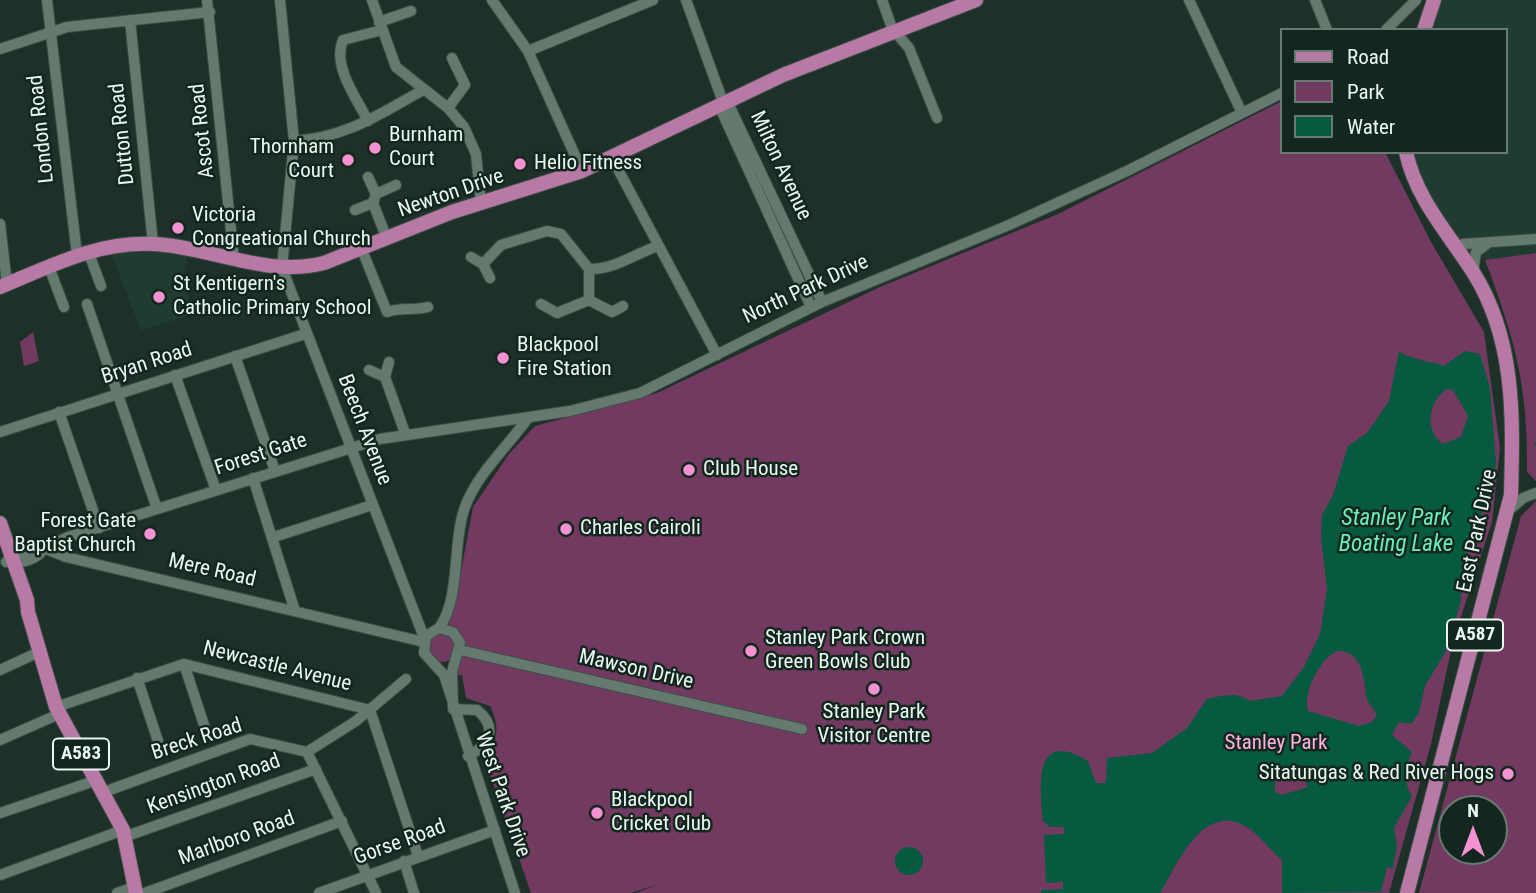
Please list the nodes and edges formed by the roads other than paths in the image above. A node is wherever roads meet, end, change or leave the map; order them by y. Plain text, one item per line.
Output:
1 (47, 0) edge
2 (280, 0) edge
3 (372, 0) edge
4 (492, 0) edge
5 (653, 0) edge
6 (686, 0) edge
7 (882, 0) edge
8 (976, 0) edge
9 (1189, 0) edge
10 (1315, 0) edge
11 (1416, 0) edge
12 (1434, 0) edge
13 (208, 6) edge
14 (411, 11) dead end
15 (130, 20) junction
16 (381, 26) junction
17 (1326, 28) edge
18 (1388, 28) edge
19 (1425, 28) edge
20 (51, 31) junction
21 (896, 33) junction
22 (0, 49) edge
23 (528, 51) junction
24 (452, 58) dead end
25 (423, 90) junction
26 (1280, 94) edge
27 (723, 102) junction
28 (448, 108) junction
29 (1241, 111) junction
30 (937, 118) dead end
31 (368, 121) junction
32 (294, 141) junction
33 (1407, 154) edge
34 (612, 158) junction
35 (582, 171) junction
36 (368, 177) dead end
37 (396, 185) dead end
38 (374, 199) junction
39 (481, 203) junction
40 (355, 210) dead end
41 (0, 224) edge
42 (387, 239) junction
43 (1536, 239) edge
44 (1490, 243) junction
45 (153, 244) junction
46 (658, 246) junction
47 (1457, 249) junction
48 (362, 250) junction
49 (82, 253) junction
50 (471, 257) dead end
51 (234, 259) junction
52 (483, 264) junction
53 (48, 267) junction
54 (282, 268) junction
55 (589, 269) junction
56 (1473, 273) junction
57 (490, 278) dead end
58 (3, 286) edge
59 (101, 286) dead end
60 (589, 300) junction
61 (541, 303) dead end
62 (87, 304) dead end
63 (816, 304) junction
64 (623, 306) dead end
65 (64, 307) dead end
66 (428, 307) dead end
67 (305, 334) junction
68 (717, 355) junction
69 (235, 356) junction
70 (389, 362) dead end
71 (369, 370) dead end
72 (176, 375) junction
73 (385, 377) junction
74 (118, 394) junction
75 (59, 412) junction
76 (528, 418) junction
77 (0, 432) edge
78 (405, 433) junction
79 (351, 447) junction
80 (275, 471) junction
81 (253, 478) junction
82 (1511, 484) junction
83 (216, 490) junction
84 (1535, 493) edge
85 (372, 505) junction
86 (158, 509) junction
87 (1506, 513) junction
88 (0, 523) edge
89 (99, 528) junction
90 (274, 537) junction
91 (0, 545) edge
92 (44, 548) junction
93 (8, 561) edge
94 (450, 601) junction
95 (412, 606) junction
96 (295, 611) junction
97 (436, 629) junction
98 (453, 632) junction
99 (424, 641) junction
100 (39, 652) junction
101 (458, 655) junction
102 (184, 664) junction
103 (435, 664) junction
104 (0, 670) edge
105 (137, 678) junction
106 (405, 679) dead end
107 (453, 709) junction
108 (58, 710) junction
109 (370, 710) junction
110 (204, 725) dead end
111 (802, 729) dead end
112 (0, 740) edge
113 (158, 741) dead end
114 (307, 752) junction
115 (468, 756) junction
116 (316, 769) junction
117 (100, 786) junction
118 (0, 813) edge
119 (342, 821) junction
120 (495, 830) junction
121 (124, 833) junction
122 (418, 856) junction
123 (404, 862) junction
124 (368, 875) junction
125 (0, 876) edge
126 (139, 891) edge
127 (117, 893) edge
128 (319, 893) edge
129 (376, 893) edge
130 (414, 893) edge
131 (515, 893) edge
132 (1407, 893) edge

1 - 20 street, London Road
2 - 32 street
3 - 16 street
4 - 23 street
5 - 23 street
6 - 27 street, Milton Avenue
7 - 21 street
8 - 21 main road, Newton Drive
9 - 29 street
10 - 17 street
11 - 18 street
12 - 19 main road
13 - 15 street
13 - 51 street, Ascot Road
14 - 16 street
15 - 20 street
15 - 45 street, Dutton Road
16 - 25 street
16 - 31 street
20 - 22 street
20 - 49 street, London Road
21 - 27 main road, Newton Drive
21 - 30 street
23 - 35 street
24 - 28 street
25 - 28 street
25 - 31 street
26 - 29 street, North Park Drive
27 - 34 main road, Newton Drive
27 - 63 street, Milton Avenue
28 - 39 street
29 - 63 street, North Park Drive
31 - 32 street
32 - 54 street
33 - 47 main road, East Park Drive / A587
34 - 35 main road, Newton Drive
34 - 46 street
35 - 39 main road, Newton Drive
36 - 38 street
37 - 38 street
38 - 40 street
38 - 42 street
39 - 42 main road, Newton Drive
41 - 58 street
42 - 48 main road, Newton Drive
43 - 44 street
44 - 47 street
44 - 56 street
45 - 49 main road, Newton Drive
45 - 51 main road, Newton Drive
46 - 55 street
46 - 68 street
47 - 56 main road, East Park Drive / A587
48 - 54 main road, Newton Drive
48 - 66 street
49 - 53 main road, Newton Drive
49 - 59 street, London Road
50 - 52 street
51 - 54 main road, Newton Drive
52 - 55 street
52 - 57 street
53 - 58 main road, Newton Drive
53 - 65 street
54 - 67 street, Beech Avenue
55 - 60 street
56 - 82 main road, East Park Drive / A587
60 - 61 street
60 - 64 street
62 - 74 street
63 - 68 street, North Park Drive
67 - 69 street, Bryan Road
67 - 79 street, Beech Avenue
68 - 76 street, North Park Drive
69 - 72 street, Bryan Road
69 - 80 street
70 - 73 street
71 - 73 street
72 - 74 street, Bryan Road
72 - 83 street
73 - 78 street
74 - 75 street, Bryan Road
74 - 86 street
75 - 77 street, Bryan Road
75 - 89 street
76 - 78 street, Forest Gate
76 - 94 street
78 - 79 street, Forest Gate
79 - 80 street, Forest Gate
79 - 85 street, Beech Avenue
80 - 81 street, Forest Gate
81 - 83 street, Forest Gate
81 - 90 street
82 - 84 street
82 - 87 main road, East Park Drive / A587
83 - 86 street, Forest Gate
84 - 87 street
85 - 90 street
85 - 95 street, Beech Avenue
86 - 89 street, Forest Gate
87 - 132 main road, East Park Drive / A587
88 - 93 main road, A583
89 - 92 street, Forest Gate
90 - 96 street
91 - 93 main road, A583
92 - 93 street
92 - 96 street, Mere Road
93 - 100 main road, A583
94 - 97 street
94 - 98 street
95 - 97 street, Beech Avenue
95 - 99 street, Beech Avenue
96 - 99 street, Mere Road
97 - 98 street
97 - 99 street
98 - 101 street
99 - 103 street
100 - 104 street
100 - 108 main road, A583
101 - 103 street
101 - 107 street, West Park Drive
101 - 111 street, Mawson Drive
102 - 105 street, Newcastle Avenue
102 - 109 street, Newcastle Avenue
102 - 110 street
103 - 107 street, West Park Drive
105 - 108 street, Newcastle Avenue
105 - 113 street
106 - 109 street
107 - 115 street, West Park Drive
107 - 115 street
108 - 112 street, Newcastle Avenue
108 - 117 main road, A583
109 - 114 street
109 - 122 street
114 - 116 street
114 - 117 street, Breck Road
115 - 120 street, West Park Drive
116 - 119 street
116 - 121 street, Kensington Road
117 - 118 street, Breck Road
117 - 121 main road, A583
119 - 124 street
119 - 126 street, Marlboro Road
120 - 122 street, Gorse Road
120 - 131 street, West Park Drive
121 - 125 street, Kensington Road
121 - 126 main road, A583
122 - 123 street, Gorse Road
123 - 124 street, Gorse Road
123 - 130 street
124 - 128 street, Gorse Road
124 - 129 street
126 - 127 street, Marlboro Road

